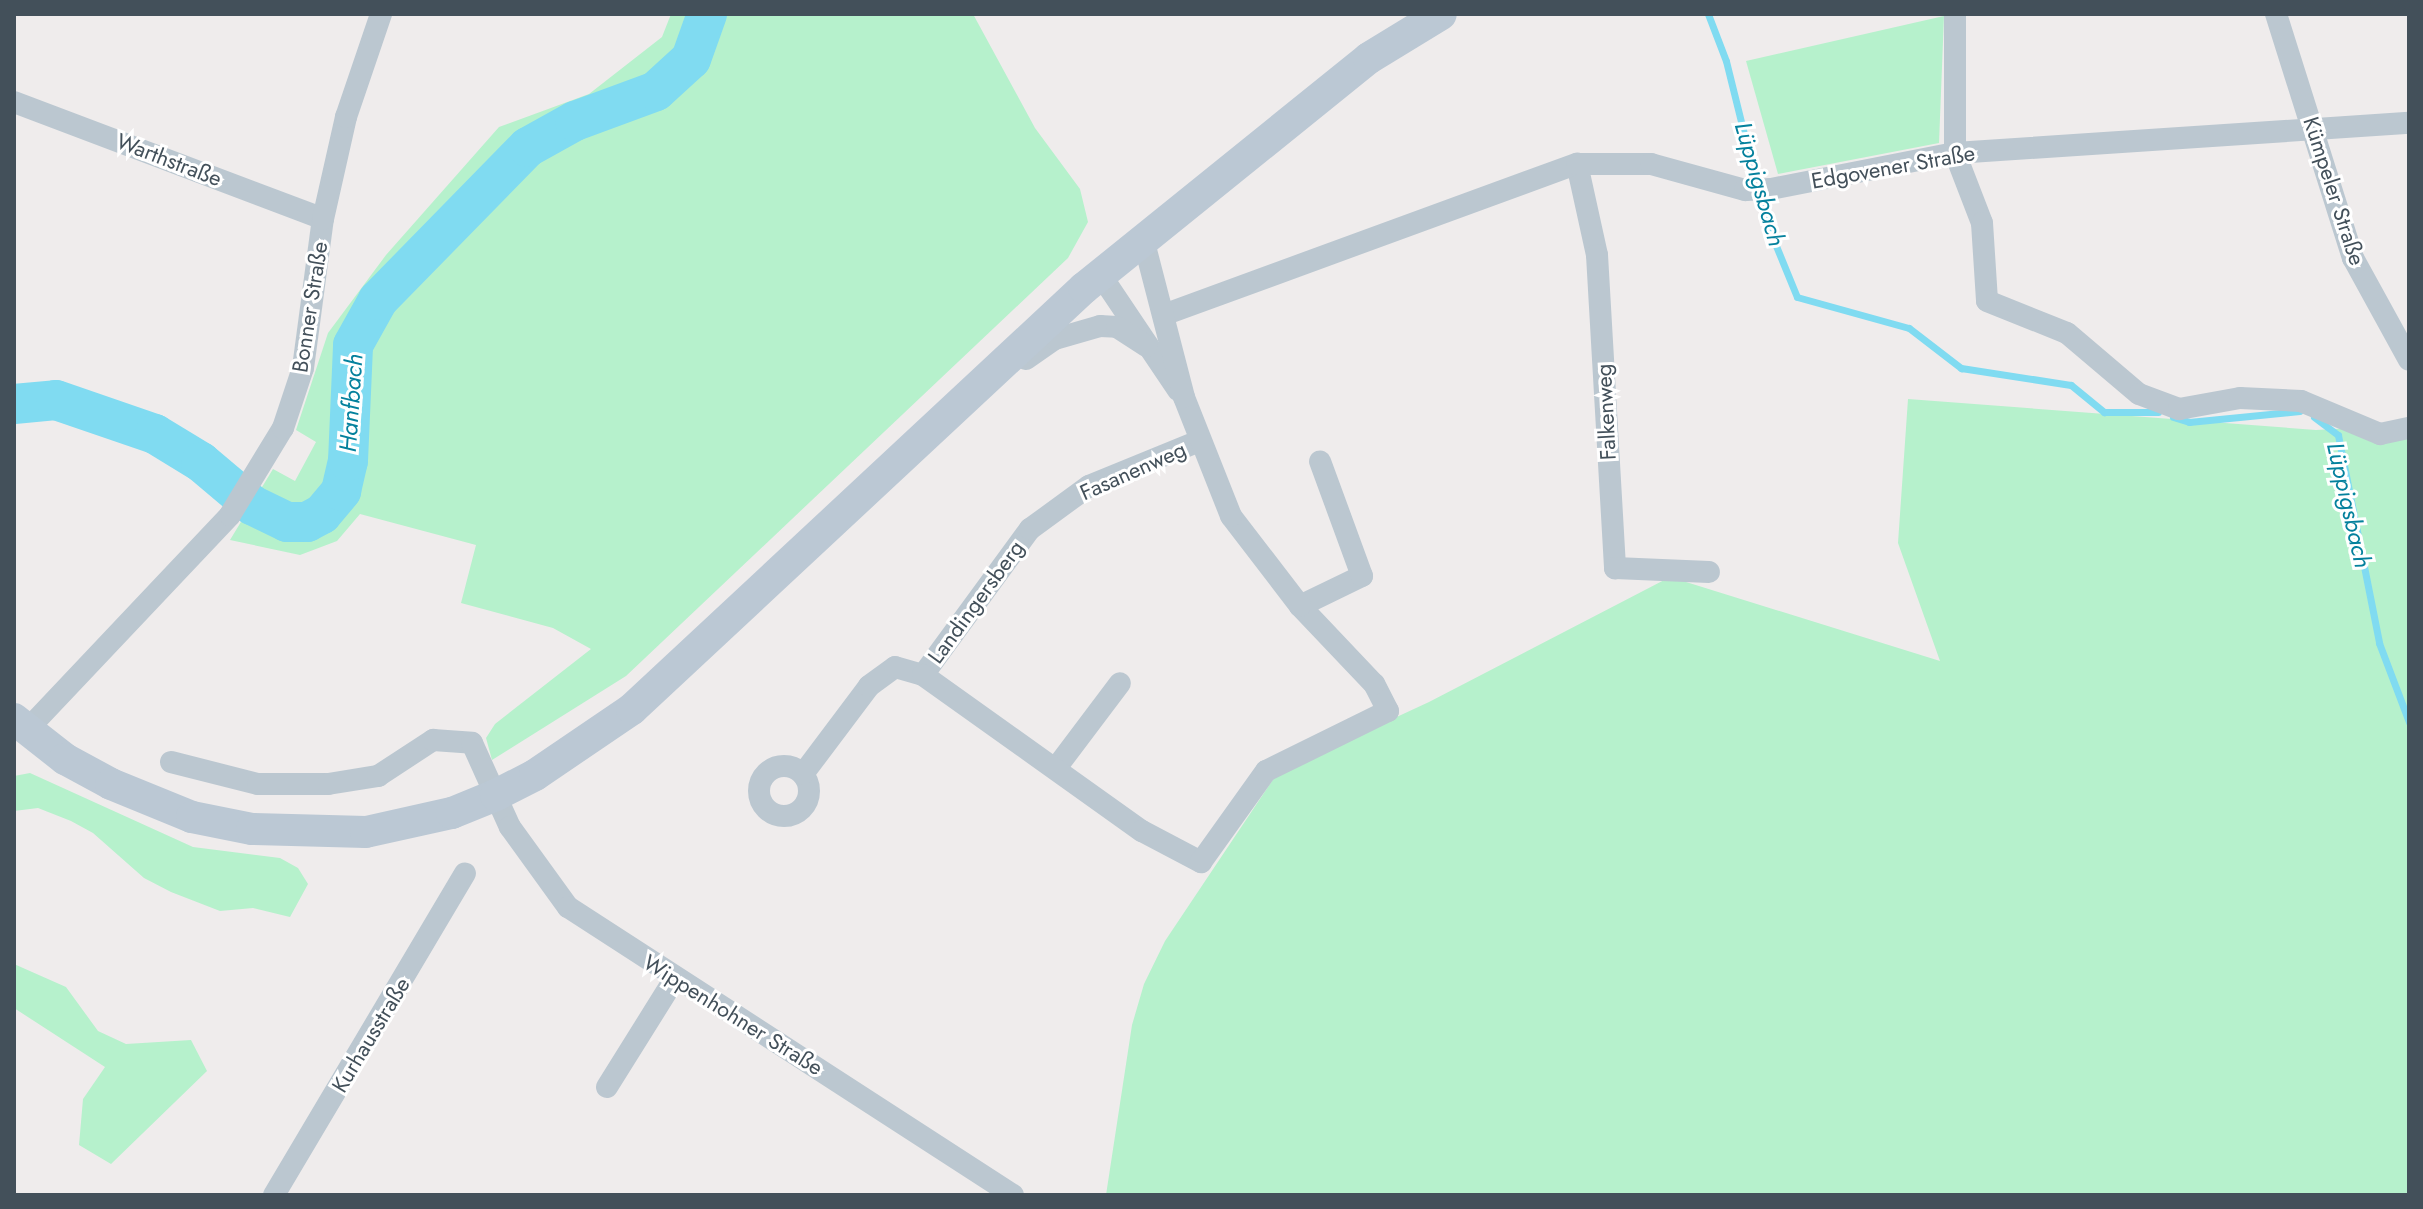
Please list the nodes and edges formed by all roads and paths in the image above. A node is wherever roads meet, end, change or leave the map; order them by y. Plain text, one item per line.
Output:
1 (381, 14) edge
2 (1441, 14) edge
3 (1955, 14) edge
4 (2276, 14) edge
5 (14, 102) edge
6 (2409, 123) edge
7 (2313, 128) junction
8 (1955, 153) junction
9 (1577, 164) junction
10 (323, 219) junction
11 (1143, 238) junction
12 (1100, 274) junction
13 (1166, 314) junction
14 (1146, 346) junction
15 (2409, 360) edge
16 (1184, 397) junction
17 (949, 412) junction
18 (2409, 428) edge
19 (1199, 441) junction
20 (1320, 461) dead end
21 (1030, 529) joint
22 (1709, 572) dead end
23 (1300, 606) junction
24 (923, 675) junction
25 (1120, 683) dead end
26 (18, 731) edge
27 (171, 762) dead end
28 (1056, 768) junction
29 (803, 774) dead end
30 (496, 795) junction
31 (1201, 862) joint
32 (465, 873) dead end
33 (675, 978) junction
34 (607, 1087) dead end
35 (274, 1195) edge
36 (1013, 1195) edge

1 - 10 street, Bonner Straße
2 - 11 main road
3 - 8 street
4 - 7 street, Kümpeler Straße
5 - 10 street, Warthstraße
6 - 7 street, Edgovener Straße
7 - 8 street, Edgovener Straße
7 - 15 street, Kümpeler Straße
8 - 9 street, Edgovener Straße
8 - 18 street
9 - 13 street, Edgovener Straße
9 - 22 street, Falkenweg
10 - 26 street, Bonner Straße
11 - 12 main road
11 - 13 street, Fasanenweg
12 - 14 street, Fasanenweg
12 - 17 main road
13 - 16 street, Fasanenweg
14 - 16 street, Fasanenweg
14 - 17 street, Fasanenweg
16 - 19 street, Fasanenweg
17 - 30 main road
19 - 21 street, Fasanenweg
19 - 23 street, Fasanenweg
20 - 23 street
21 - 24 street, Landingersberg
23 - 31 street, Fasanenweg
24 - 28 street, Landingersberg
24 - 29 street, Landingersberg
25 - 28 street
26 - 30 main road
27 - 30 street, Wippenhohner Straße
28 - 31 street, Landingersberg
30 - 33 street, Wippenhohner Straße
32 - 35 street, Kurhausstraße
33 - 34 street
33 - 36 street, Wippenhohner Straße

